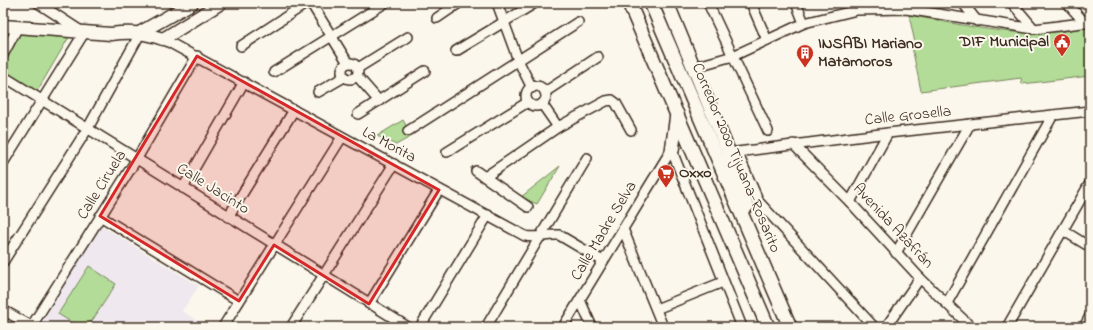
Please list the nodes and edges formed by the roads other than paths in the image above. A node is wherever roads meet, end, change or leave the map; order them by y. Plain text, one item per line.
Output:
1 (38, 3) edge
2 (192, 3) edge
3 (221, 3) edge
4 (307, 3) edge
5 (312, 3) edge
6 (385, 3) edge
7 (459, 3) edge
8 (497, 3) edge
9 (535, 3) edge
10 (629, 3) edge
11 (651, 3) edge
12 (668, 3) edge
13 (708, 3) edge
14 (751, 3) edge
15 (796, 3) edge
16 (963, 3) edge
17 (1012, 3) edge
18 (1067, 3) edge
19 (437, 18) dead end
20 (977, 21) junction
21 (504, 22) junction
22 (578, 22) dead end
23 (1087, 22) edge
24 (804, 23) junction
25 (3, 26) edge
26 (18, 27) junction
27 (1034, 29) junction
28 (141, 32) junction
29 (84, 33) junction
30 (331, 36) junction
31 (408, 36) dead end
32 (163, 39) junction
33 (767, 40) junction
34 (241, 46) dead end
35 (456, 51) dead end
36 (3, 55) edge
37 (197, 56) junction
38 (732, 56) junction
39 (598, 57) dead end
40 (518, 60) junction
41 (348, 63) junction
42 (694, 67) junction
43 (425, 71) dead end
44 (274, 72) dead end
45 (357, 72) junction
46 (3, 76) edge
47 (344, 77) junction
48 (244, 82) junction
49 (532, 88) junction
50 (318, 92) dead end
51 (545, 92) junction
52 (42, 100) junction
53 (379, 101) junction
54 (528, 102) junction
55 (542, 104) junction
56 (294, 110) junction
57 (1090, 111) edge
58 (677, 112) junction
59 (358, 114) dead end
60 (1053, 115) junction
61 (970, 124) junction
62 (558, 127) junction
63 (88, 128) junction
64 (631, 130) dead end
65 (408, 131) dead end
66 (768, 131) dead end
67 (888, 133) junction
68 (342, 137) junction
69 (793, 144) junction
70 (672, 150) junction
71 (447, 152) dead end
72 (733, 153) junction
73 (587, 158) dead end
74 (136, 160) junction
75 (3, 163) edge
76 (394, 164) junction
77 (476, 171) dead end
78 (485, 178) junction
79 (1090, 183) edge
80 (183, 188) junction
81 (439, 190) junction
82 (1086, 200) edge
83 (850, 202) junction
84 (528, 207) dead end
85 (488, 215) junction
86 (100, 216) junction
87 (228, 217) junction
88 (622, 229) junction
89 (1064, 231) junction
90 (541, 236) junction
91 (274, 245) junction
92 (1090, 247) edge
93 (896, 253) junction
94 (761, 258) junction
95 (603, 261) junction
96 (3, 262) edge
97 (324, 277) junction
98 (920, 278) junction
99 (723, 282) junction
100 (580, 300) junction
101 (239, 301) junction
102 (946, 303) junction
103 (368, 304) junction
104 (656, 309) junction
105 (3, 310) edge
106 (1090, 316) edge
107 (32, 327) edge
108 (223, 327) edge
109 (291, 327) edge
110 (408, 327) edge
111 (420, 327) edge
112 (486, 327) edge
113 (563, 327) edge
114 (592, 327) edge
115 (663, 327) edge
116 (742, 327) edge
117 (768, 327) edge
118 (790, 327) edge
119 (874, 327) edge
120 (886, 327) edge
121 (971, 327) edge
122 (1006, 327) edge
123 (1084, 327) edge

1 - 29 street
2 - 28 main road
3 - 32 main road
4 - 34 street
5 - 30 street
6 - 30 street
7 - 19 street
8 - 21 street
9 - 21 street
10 - 58 highway
11 - 94 highway, Corredor 2000 Tijuana-Rosarito
12 - 42 highway
13 - 38 street
14 - 33 street
15 - 24 street
16 - 20 street
17 - 27 street
18 - 23 street
20 - 24 street
20 - 27 street
21 - 35 street
21 - 40 street
22 - 40 street
23 - 27 street
24 - 33 street
25 - 26 main road
26 - 29 main road
26 - 36 street
28 - 29 main road
28 - 32 main road
28 - 63 street
29 - 52 street
30 - 41 street
30 - 44 street
31 - 45 street
32 - 37 street, La Morita
33 - 38 street
37 - 48 street, La Morita
37 - 74 street, Calle Ciruela
38 - 42 street
38 - 66 street
39 - 51 street
40 - 49 street
40 - 65 street
41 - 45 street
41 - 47 street
42 - 72 highway
43 - 53 street
45 - 47 street
45 - 53 street
46 - 52 street, Calle Jacinto
47 - 50 street
48 - 56 street, La Morita
48 - 80 street
49 - 51 street
49 - 54 street
51 - 55 street
52 - 63 street, Calle Jacinto
52 - 75 street
53 - 59 street
54 - 55 street
54 - 71 street
55 - 62 street
56 - 68 street, La Morita
56 - 87 street
57 - 60 street, Calle Grosella
58 - 70 highway
58 - 117 highway
60 - 61 street, Calle Grosella
60 - 102 street
61 - 67 street, Calle Grosella
61 - 93 street
62 - 64 street
62 - 78 street
63 - 74 street, Calle Jacinto
63 - 96 street
67 - 69 street, Calle Grosella
67 - 83 street
68 - 76 street, La Morita
68 - 91 street
69 - 72 street, Calle Grosella
69 - 83 street, Avenida Azafrán
70 - 88 street, Calle Madre Selva
70 - 99 street
72 - 94 highway
72 - 119 street
73 - 90 street
74 - 80 street, Calle Jacinto
74 - 86 street, Calle Ciruela
76 - 81 street, La Morita
76 - 97 street
77 - 78 street
78 - 84 street
79 - 82 street
80 - 87 street, Calle Jacinto
81 - 85 street, La Morita
81 - 103 street
82 - 89 street
83 - 93 street, Avenida Azafrán
85 - 90 street, La Morita
85 - 111 street
86 - 101 street
86 - 107 street, Calle Ciruela
87 - 91 street, Calle Jacinto
88 - 95 street, Calle Madre Selva
88 - 104 street
89 - 92 street
89 - 122 street
90 - 95 street, La Morita
90 - 112 street
91 - 97 street, Calle Jacinto
91 - 101 street
93 - 98 street, Avenida Azafrán
94 - 118 highway, Corredor 2000 Tijuana-Rosarito
95 - 100 street, Calle Madre Selva
97 - 103 street, Calle Jacinto
97 - 109 street
98 - 102 street, Avenida Azafrán
98 - 120 street
99 - 104 street
99 - 116 street
100 - 113 street, Calle Madre Selva
100 - 114 street
101 - 108 street
102 - 121 street, Avenida Azafrán
103 - 110 street, Calle Jacinto
104 - 115 street
105 - 107 street
106 - 123 street

